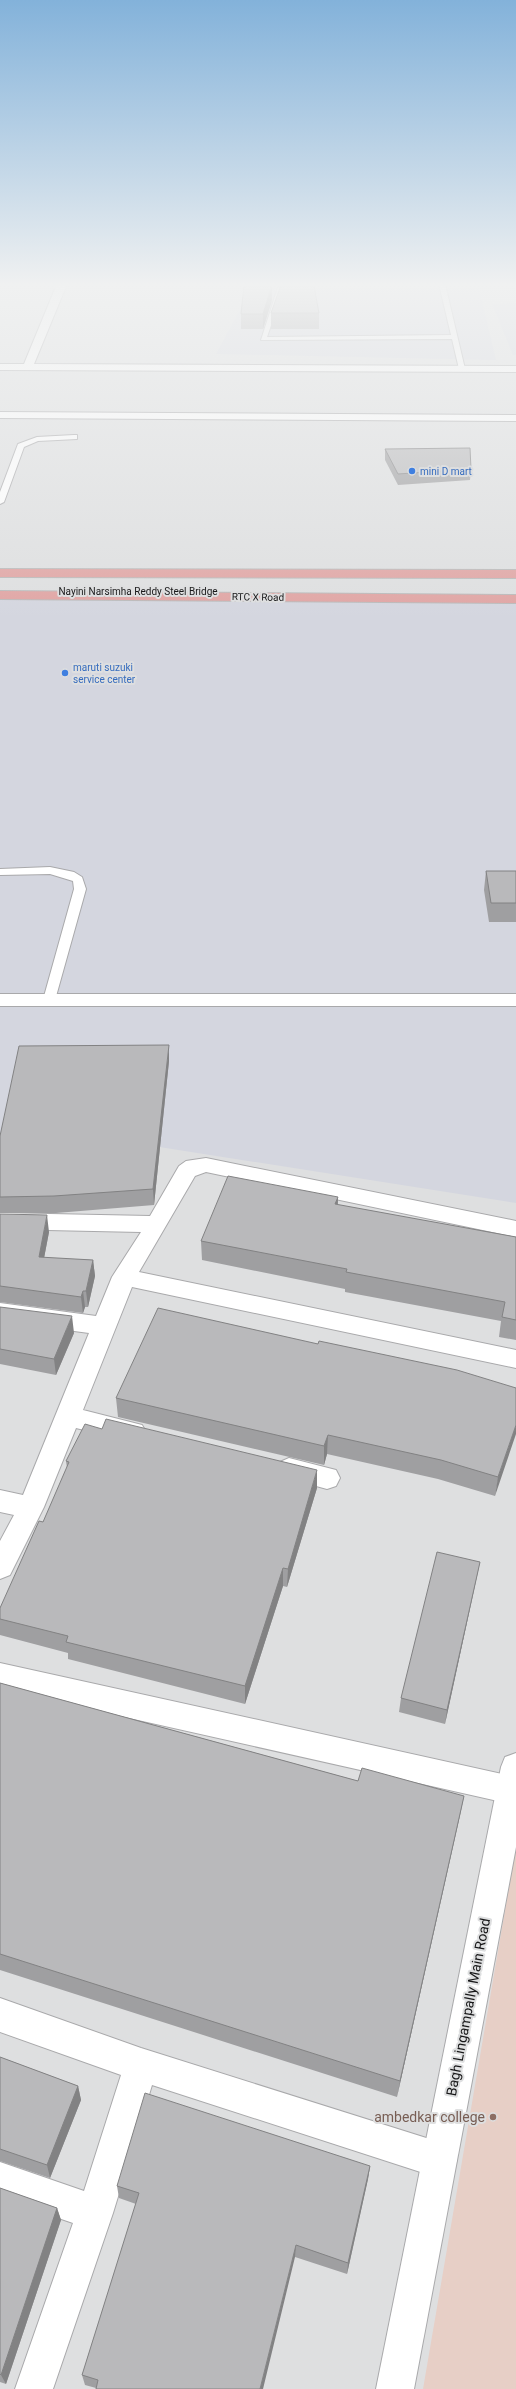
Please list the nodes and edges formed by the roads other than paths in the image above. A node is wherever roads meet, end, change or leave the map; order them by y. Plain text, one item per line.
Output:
1 (0, 415) edge
2 (516, 418) edge
3 (74, 437) dead end
4 (0, 502) edge
5 (0, 573) edge
6 (516, 574) edge
7 (0, 581) edge
8 (516, 582) edge
9 (0, 590) edge
10 (516, 593) edge
11 (0, 595) edge
12 (516, 599) edge
13 (0, 872) edge
14 (0, 1000) edge
15 (49, 1000) junction
16 (516, 1000) edge
17 (0, 1222) edge
18 (157, 1224) junction
19 (516, 1229) edge
20 (124, 1277) junction
21 (0, 1312) edge
22 (104, 1326) junction
23 (516, 1359) edge
24 (68, 1416) junction
25 (152, 1436) edge
26 (266, 1464) edge
27 (327, 1478) dead end
28 (0, 1501) edge
29 (31, 1507) junction
30 (0, 1567) edge
31 (0, 1676) edge
32 (514, 1782) edge
33 (0, 2015) edge
34 (141, 2065) junction
35 (439, 2160) junction
36 (0, 2180) edge
37 (95, 2213) junction
38 (34, 2389) edge
39 (395, 2389) edge

1 - 2 street
3 - 4 lane
5 - 6 main road, RTC X Road
7 - 8 main road, Nayini Narsimha Reddy Steel Bridge
9 - 10 main road, Nayini Narsimha Reddy Steel Bridge
11 - 12 main road, RTC X Road
13 - 15 lane
14 - 15 street
15 - 16 street
17 - 18 street
18 - 19 street
18 - 20 street
20 - 22 street
20 - 23 street
21 - 22 street
22 - 24 street
24 - 25 street
24 - 29 street
26 - 27 street
28 - 29 street
29 - 30 street
31 - 32 street
32 - 35 street, Bagh Lingampally Main Road
33 - 34 street
34 - 35 street
34 - 37 street
35 - 39 street, Bagh Lingampally Main Road
36 - 37 street
37 - 38 street

